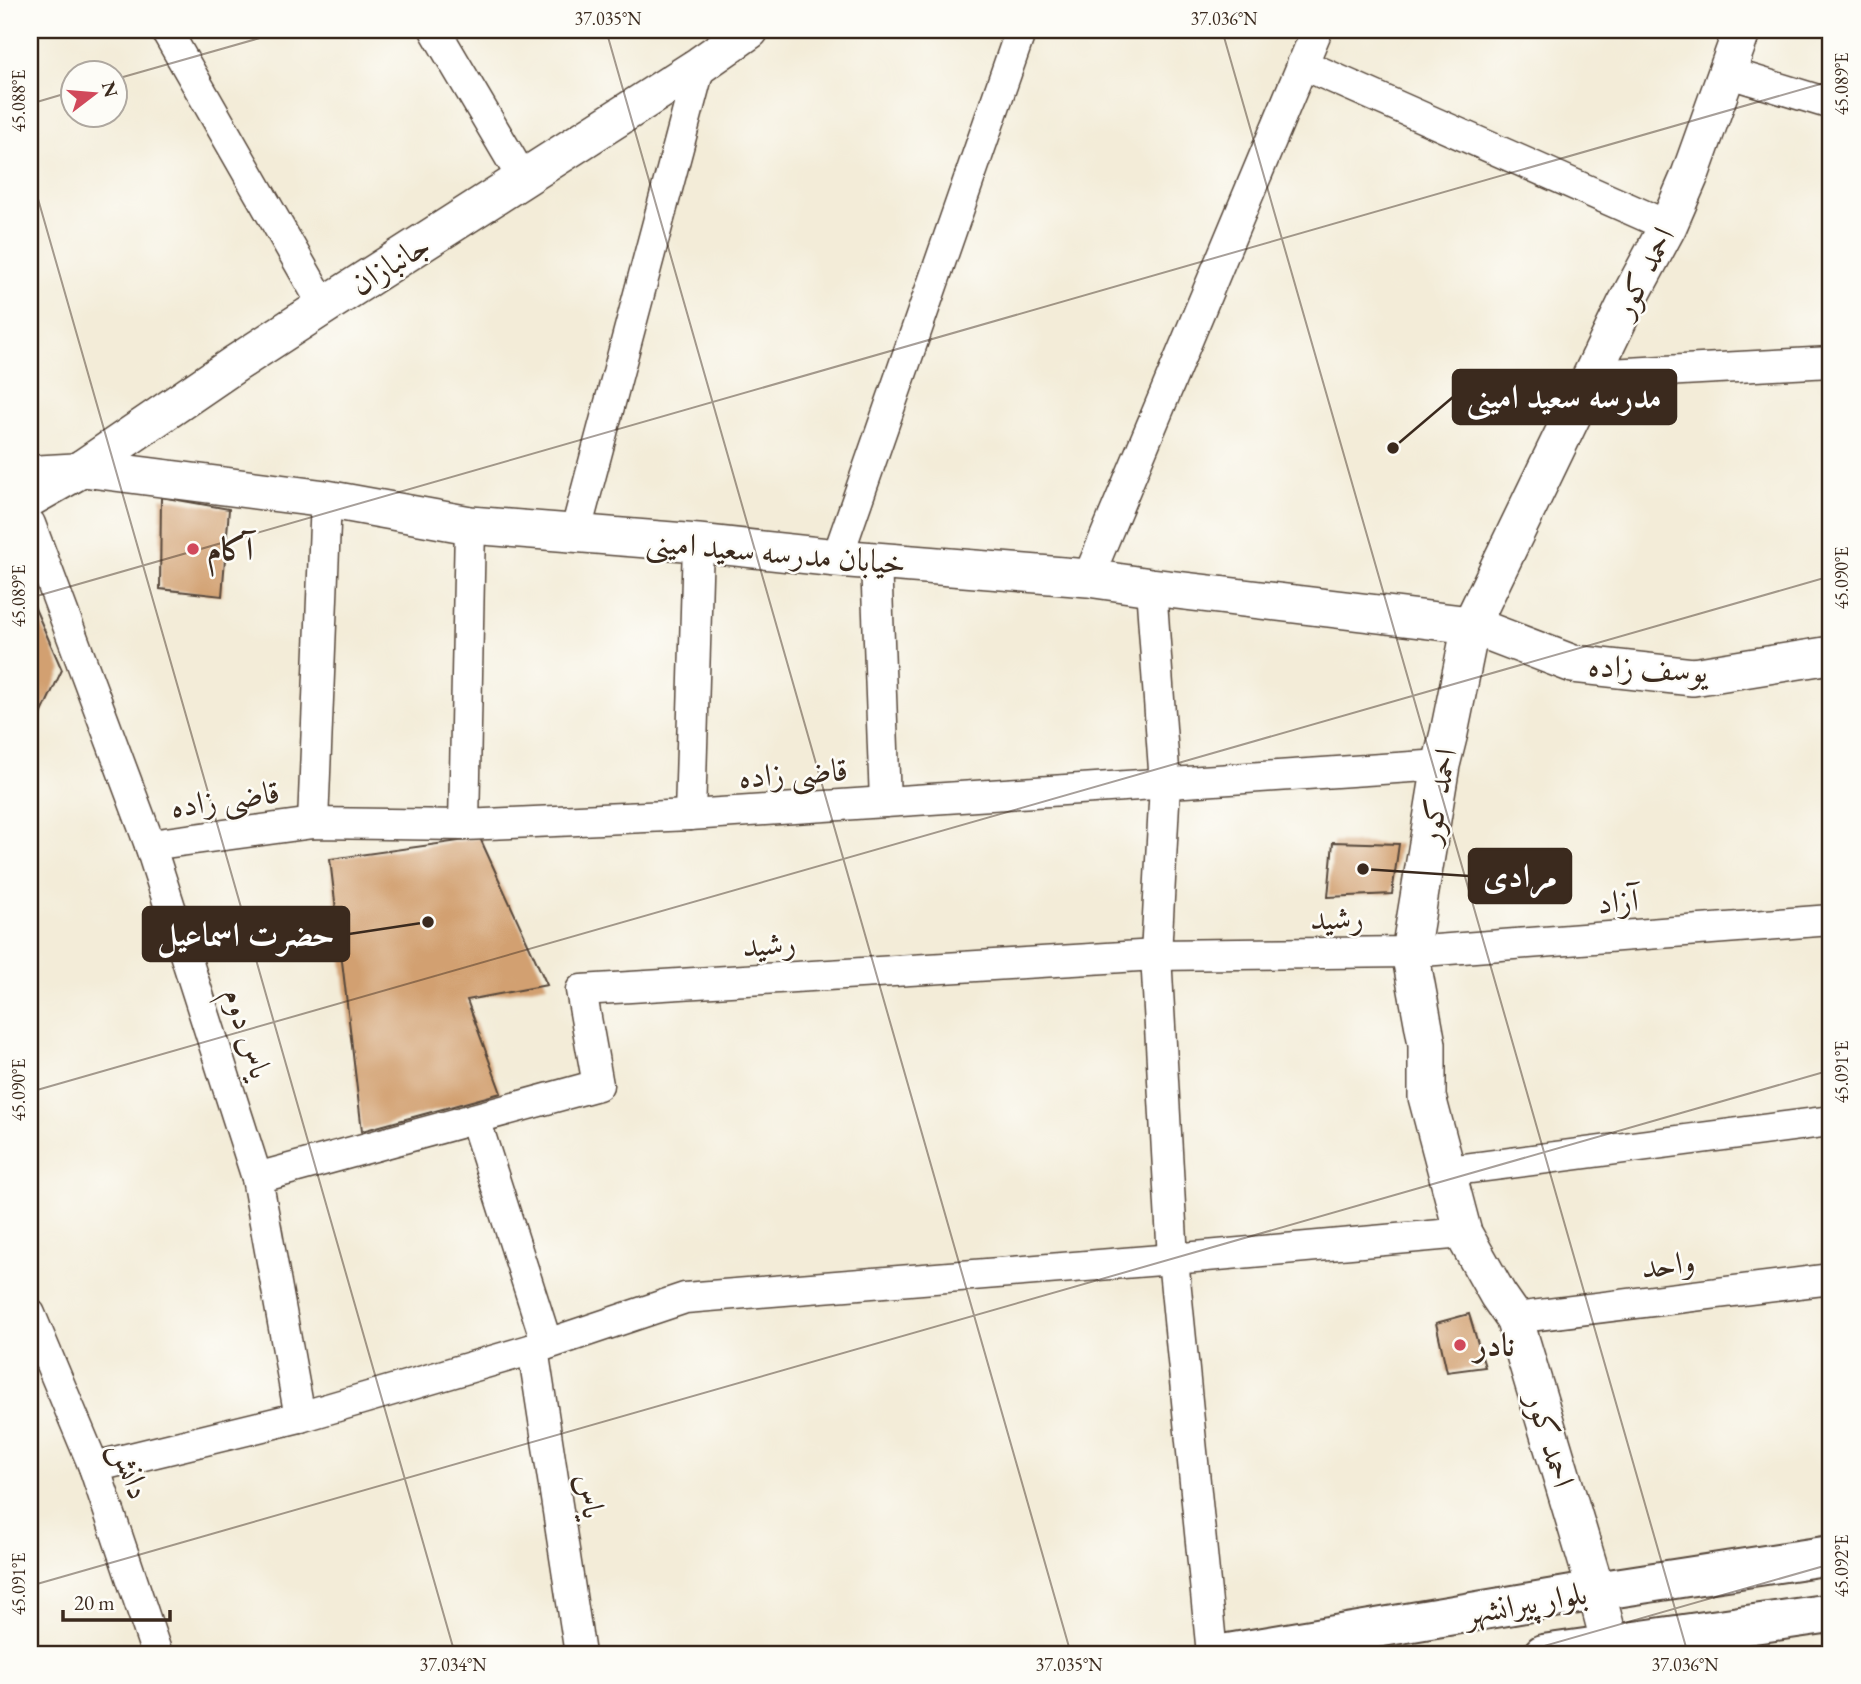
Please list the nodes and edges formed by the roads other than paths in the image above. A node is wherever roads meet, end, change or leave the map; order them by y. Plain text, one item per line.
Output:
1 (166, 30) edge
2 (435, 30) edge
3 (750, 30) edge
4 (1021, 30) edge
5 (1317, 30) edge
6 (1742, 30) edge
7 (1303, 64) junction
8 (700, 65) junction
9 (1726, 72) junction
10 (1831, 104) edge
11 (523, 179) junction
12 (1668, 226) junction
13 (324, 306) junction
14 (1831, 362) edge
15 (1591, 374) junction
16 (83, 468) junction
17 (30, 471) edge
18 (30, 498) edge
19 (326, 499) junction
20 (30, 523) edge
21 (470, 525) junction
22 (575, 534) junction
23 (698, 543) junction
24 (837, 558) junction
25 (876, 561) junction
26 (1088, 578) junction
27 (1151, 587) junction
28 (1471, 625) junction
29 (1831, 655) edge
30 (1441, 765) junction
31 (1165, 784) junction
32 (885, 802) junction
33 (690, 815) junction
34 (313, 822) junction
35 (464, 825) junction
36 (150, 845) junction
37 (1831, 920) edge
38 (1410, 952) junction
39 (1156, 955) junction
40 (475, 1119) junction
41 (1831, 1121) edge
42 (1448, 1171) junction
43 (257, 1178) junction
44 (1463, 1233) junction
45 (1173, 1259) junction
46 (1831, 1279) edge
47 (30, 1314) edge
48 (1514, 1318) junction
49 (540, 1346) junction
50 (300, 1417) junction
51 (94, 1467) junction
52 (1831, 1555) edge
53 (1596, 1591) junction
54 (1831, 1613) edge
55 (1610, 1644) junction
56 (157, 1654) edge
57 (580, 1654) edge
58 (1212, 1654) edge
59 (1222, 1654) edge
60 (1543, 1654) edge

1 - 13 street
2 - 11 street
3 - 8 street, جانبازان
4 - 24 street
5 - 7 street
6 - 9 street, احمد کور
7 - 12 street
7 - 26 street
8 - 11 street, جانبازان
8 - 22 street
9 - 10 street
9 - 12 street, احمد کور
11 - 13 street, جانبازان
12 - 15 street, احمد کور
13 - 16 street, جانبازان
14 - 15 street
15 - 28 street, احمد کور
16 - 17 street
16 - 18 street, جانبازان
16 - 19 street, خیابان مدرسه سعید امینی
19 - 21 street, خیابان مدرسه سعید امینی
19 - 34 street
20 - 36 street, یاس دوم
21 - 22 street, خیابان مدرسه سعید امینی
21 - 35 street
22 - 23 street, خیابان مدرسه سعید امینی
23 - 24 street, خیابان مدرسه سعید امینی
23 - 33 street
24 - 25 street, خیابان مدرسه سعید امینی
25 - 26 street, خیابان مدرسه سعید امینی
25 - 32 street
26 - 27 street, خیابان مدرسه سعید امینی
27 - 28 street, خیابان مدرسه سعید امینی
27 - 31 street
28 - 29 street, یوسف زاده
28 - 30 street, احمد کور
30 - 31 street, قاضی زاده
30 - 38 street, احمد کور
31 - 32 street, قاضی زاده
31 - 39 street
32 - 33 street, قاضی زاده
33 - 35 street, قاضی زاده
34 - 35 street, قاضی زاده
34 - 36 street, قاضی زاده
36 - 43 street, یاس دوم
37 - 38 street, آزاد
38 - 39 street, رشید
38 - 42 street, احمد کور
39 - 40 street, رشید
39 - 45 street
40 - 43 street, رشید
40 - 49 street, یاس
41 - 42 street
42 - 44 street, احمد کور
43 - 50 street, یاس دوم
44 - 45 street
44 - 48 street, احمد کور
45 - 49 street
45 - 58 street
46 - 48 street, واحد
47 - 51 street, دانش
48 - 53 street, احمد کور
49 - 50 street
49 - 57 street, یاس
50 - 51 street
51 - 56 street, دانش
52 - 53 main road, بلوار پیرانشهر
53 - 55 street, احمد کور
53 - 59 main road, بلوار پیرانشهر
54 - 55 main road, بلوار پیرانشهر
55 - 60 main road, بلوار پیرانشهر

